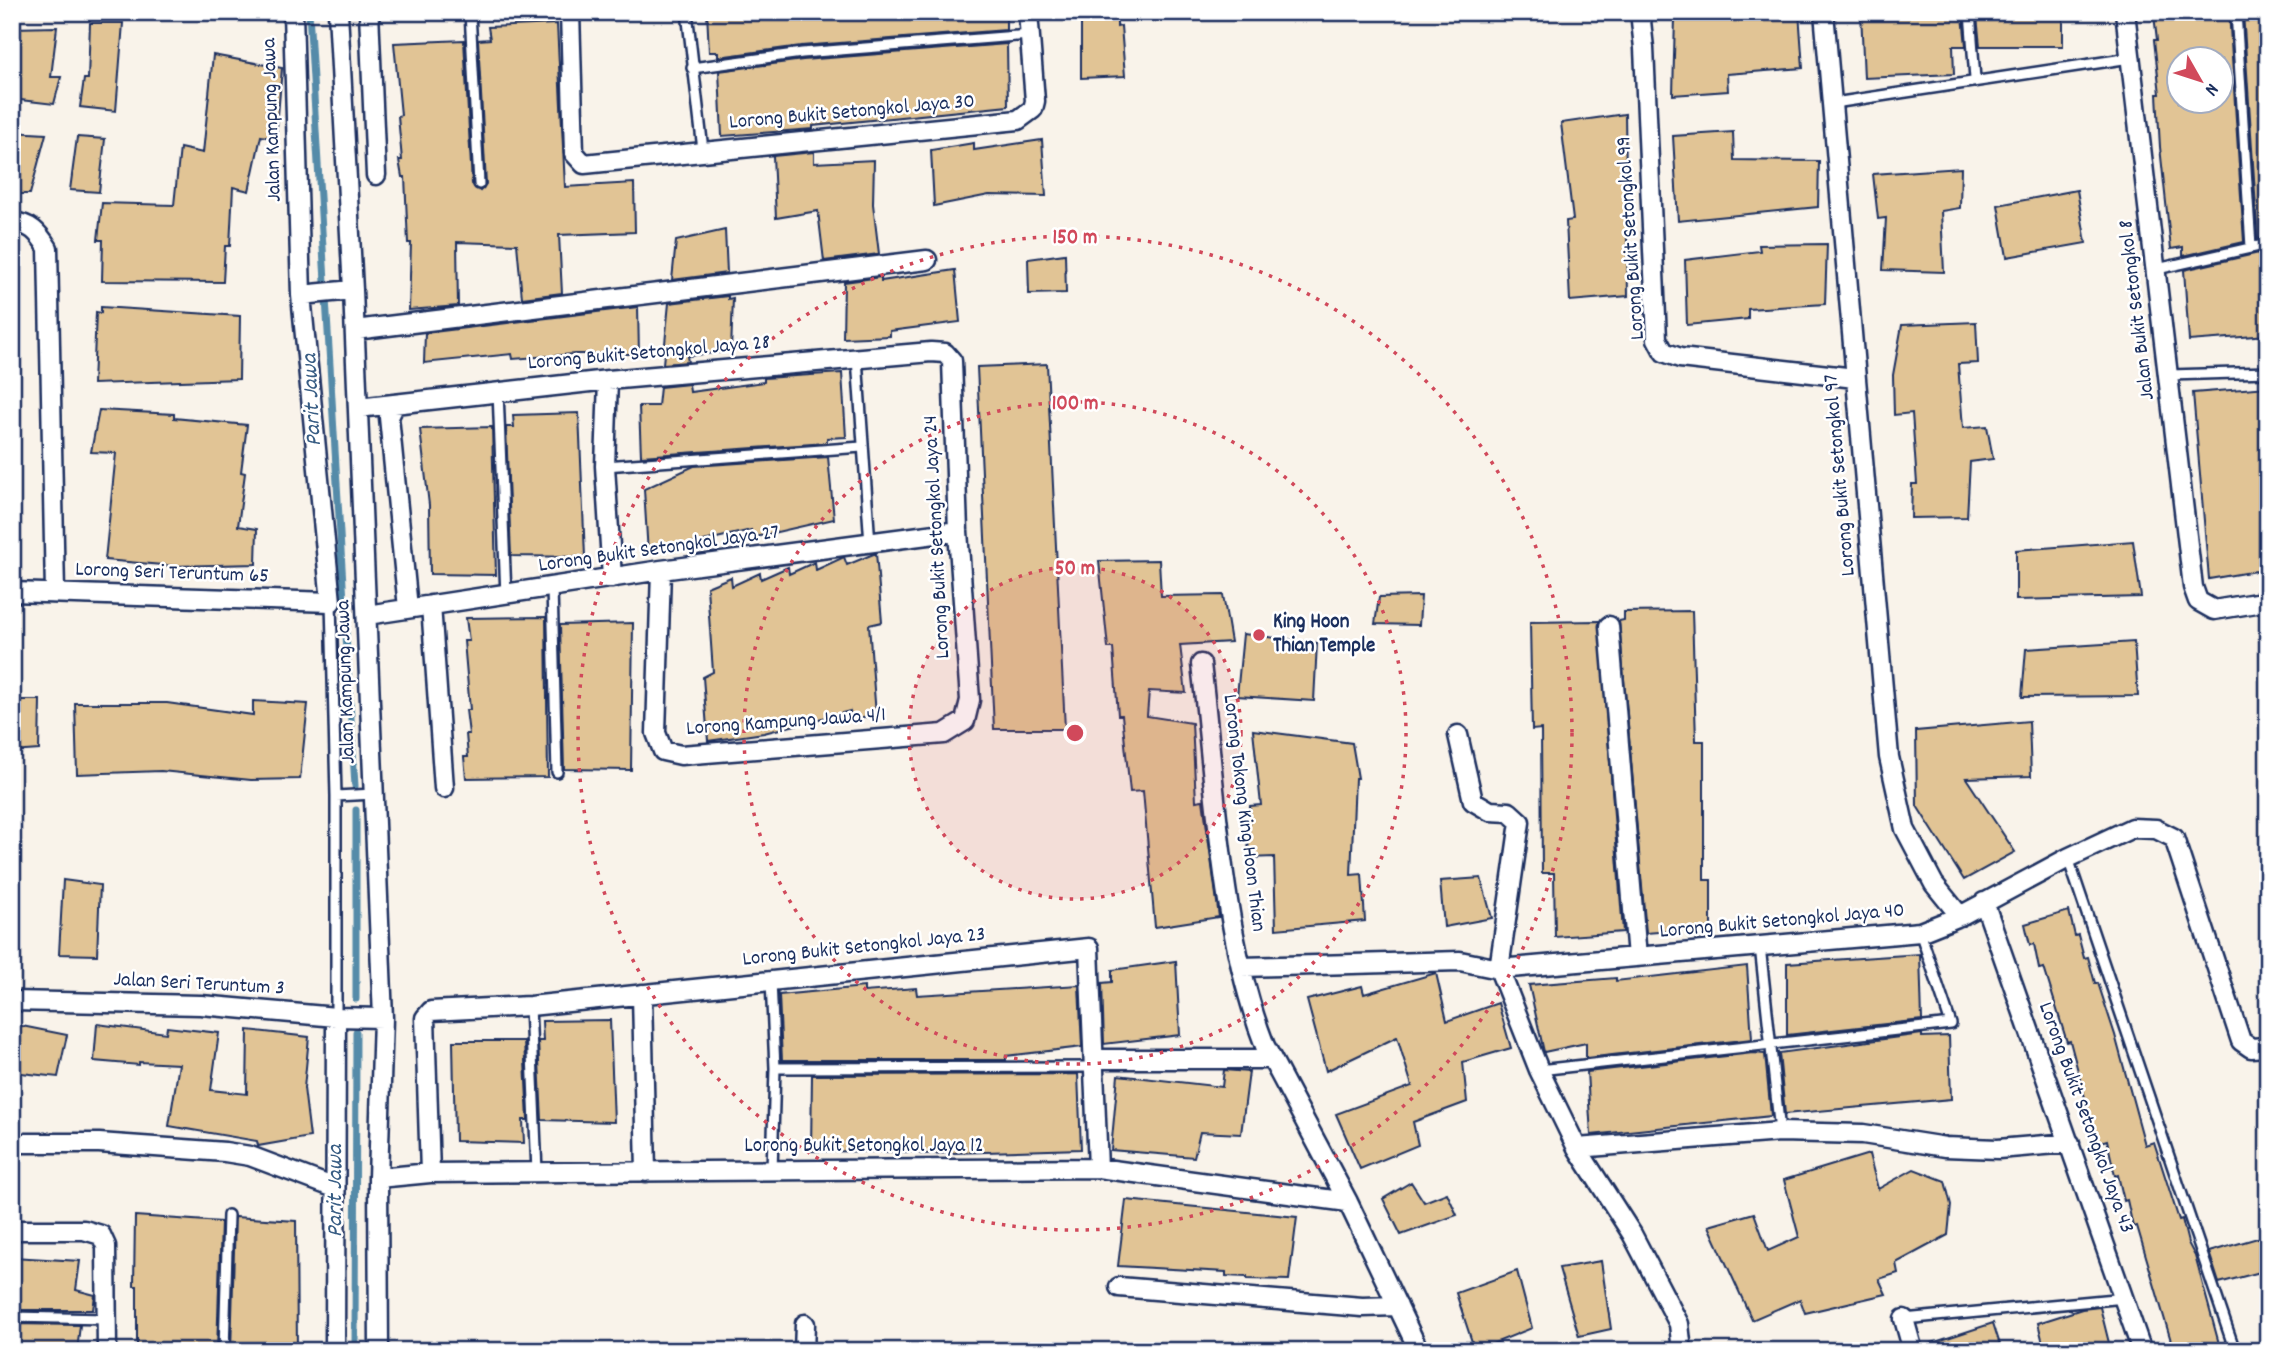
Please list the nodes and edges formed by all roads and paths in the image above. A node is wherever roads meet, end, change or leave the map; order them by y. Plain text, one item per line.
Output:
1 (292, 12) edge
2 (338, 12) edge
3 (369, 12) edge
4 (470, 12) edge
5 (570, 12) edge
6 (687, 12) edge
7 (1028, 12) edge
8 (1640, 12) edge
9 (1824, 12) edge
10 (1970, 12) edge
11 (2125, 12) edge
12 (2236, 12) edge
13 (1030, 35) junction
14 (2130, 58) junction
15 (692, 68) junction
16 (1975, 79) junction
17 (1834, 103) junction
18 (703, 150) junction
19 (376, 175) dead end
20 (479, 184) dead end
21 (12, 222) edge
22 (2268, 244) edge
23 (2251, 247) junction
24 (927, 260) dead end
25 (2157, 269) junction
26 (344, 291) junction
27 (301, 295) junction
28 (355, 330) junction
29 (945, 353) joint
30 (857, 358) junction
31 (2268, 372) edge
32 (2170, 375) junction
33 (1855, 378) junction
34 (608, 380) junction
35 (498, 391) junction
36 (395, 404) junction
37 (358, 408) junction
38 (862, 447) junction
39 (605, 466) junction
40 (958, 531) junction
41 (870, 544) junction
42 (661, 570) junction
43 (612, 578) junction
44 (552, 588) junction
45 (12, 592) edge
46 (55, 593) junction
47 (506, 596) junction
48 (2268, 601) edge
49 (331, 602) junction
50 (431, 605) junction
51 (408, 608) junction
52 (367, 615) junction
53 (1609, 626) dead end
54 (1201, 664) dead end
55 (965, 721) joint
56 (1458, 735) dead end
57 (557, 772) dead end
58 (443, 788) dead end
59 (374, 794) junction
60 (336, 796) junction
61 (2068, 858) junction
62 (1984, 902) junction
63 (1960, 916) junction
64 (1920, 932) junction
65 (1760, 946) junction
66 (1637, 957) junction
67 (1241, 967) junction
68 (1499, 969) junction
69 (771, 981) junction
70 (642, 994) junction
71 (12, 1001) edge
72 (530, 1006) junction
73 (336, 1017) junction
74 (383, 1018) junction
75 (1770, 1046) junction
76 (2267, 1047) edge
77 (1272, 1059) junction
78 (1094, 1063) junction
79 (775, 1068) junction
80 (1539, 1070) junction
81 (1780, 1132) junction
82 (12, 1143) edge
83 (2070, 1143) junction
84 (1577, 1148) junction
85 (1098, 1168) junction
86 (772, 1171) junction
87 (537, 1172) junction
88 (646, 1172) junction
89 (430, 1173) junction
90 (378, 1178) junction
91 (335, 1188) junction
92 (1348, 1202) junction
93 (228, 1215) dead end
94 (12, 1230) edge
95 (1119, 1287) dead end
96 (2125, 1298) junction
97 (1398, 1306) junction
98 (12, 1317) edge
99 (106, 1318) junction
100 (1904, 1320) joint
101 (805, 1324) dead end
102 (107, 1351) edge
103 (224, 1351) edge
104 (335, 1351) edge
105 (379, 1351) edge
106 (804, 1351) edge
107 (1419, 1351) edge
108 (1682, 1351) edge
109 (1913, 1351) edge
110 (2141, 1351) edge
111 (2235, 1351) edge

1 - 27 street, Jalan Kampung Jawa
2 - 26 street, Jalan Kampung Jawa
3 - 19 street
4 - 20 lane
5 - 18 street, Lorong Bukit Setongkol Jaya 30
6 - 15 lane
7 - 13 street, Lorong Bukit Setongkol Jaya 30
8 - 33 street, Lorong Bukit Setongkol 99
9 - 17 street, Lorong Bukit Setongkol 97
10 - 16 lane
11 - 14 street, Jalan Bukit Setongkol 8
12 - 23 lane
13 - 15 lane
13 - 18 street, Lorong Bukit Setongkol Jaya 30
14 - 16 lane
14 - 25 street, Jalan Bukit Setongkol 8
15 - 18 lane
16 - 17 lane
17 - 33 street, Lorong Bukit Setongkol 97
21 - 46 street
22 - 23 lane
23 - 25 lane
24 - 28 street
25 - 32 street, Jalan Bukit Setongkol 8
26 - 27 street
26 - 28 street, Jalan Kampung Jawa
27 - 49 street, Jalan Kampung Jawa
28 - 37 street, Jalan Kampung Jawa
29 - 30 street, Lorong Bukit Setongkol Jaya 28
29 - 40 street, Lorong Bukit Setongkol Jaya 24
30 - 34 street, Lorong Bukit Setongkol Jaya 28
30 - 38 lane
31 - 32 lane
32 - 48 street, Jalan Bukit Setongkol 8
33 - 63 street, Lorong Bukit Setongkol 97
34 - 35 street, Lorong Bukit Setongkol Jaya 28
34 - 39 street
35 - 36 street, Lorong Bukit Setongkol Jaya 28
35 - 47 lane
36 - 37 street, Lorong Bukit Setongkol Jaya 28
36 - 51 street
37 - 52 street, Jalan Kampung Jawa
38 - 39 lane
38 - 41 lane
39 - 43 street
40 - 41 street, Lorong Bukit Setongkol Jaya 27
40 - 55 street, Lorong Bukit Setongkol Jaya 24
41 - 42 street, Lorong Bukit Setongkol Jaya 27
42 - 43 street, Lorong Bukit Setongkol Jaya 27
42 - 55 street, Lorong Kampung Jawa 4/1
43 - 44 street, Lorong Bukit Setongkol Jaya 27
44 - 47 street, Lorong Bukit Setongkol Jaya 27
44 - 57 lane
45 - 46 street, Lorong Seri Teruntum 65
46 - 49 street, Lorong Seri Teruntum 65
47 - 50 street, Lorong Bukit Setongkol Jaya 27
49 - 60 lane
50 - 51 street, Lorong Bukit Setongkol Jaya 27
50 - 58 street
51 - 52 street, Lorong Bukit Setongkol Jaya 27
52 - 59 street, Jalan Kampung Jawa
53 - 66 street
54 - 67 street, Lorong Tokong King Hoon Thian
56 - 68 street
59 - 60 lane
59 - 74 street, Jalan Kampung Jawa
60 - 73 lane
61 - 62 street, Lorong Bukit Setongkol Jaya 40
61 - 76 street, Lorong Bukit Setongkol Jaya 40
61 - 111 lane
62 - 63 street, Lorong Bukit Setongkol Jaya 40
62 - 83 street, Lorong Bukit Setongkol Jaya 43
63 - 64 street, Lorong Bukit Setongkol Jaya 40
64 - 65 street, Lorong Bukit Setongkol Jaya 40
64 - 75 lane
65 - 66 street, Lorong Bukit Setongkol Jaya 40
65 - 75 lane
66 - 68 street, Lorong Bukit Setongkol Jaya 40
67 - 68 street, Lorong Bukit Setongkol Jaya 40
67 - 77 street, Lorong Tokong King Hoon Thian
68 - 80 street
69 - 70 street, Lorong Bukit Setongkol Jaya 23
69 - 78 street, Lorong Bukit Setongkol Jaya 23
69 - 79 lane
70 - 72 street, Lorong Bukit Setongkol Jaya 23
70 - 88 street
71 - 73 street, Jalan Seri Teruntum 3
72 - 87 lane
72 - 89 street, Lorong Bukit Setongkol Jaya 23
73 - 74 street, Jalan Seri Teruntum 3
73 - 91 street
74 - 90 street, Jalan Kampung Jawa
75 - 80 lane
75 - 81 lane
77 - 78 street
77 - 92 street, Lorong Tokong King Hoon Thian
78 - 79 lane
78 - 85 street, Lorong Bukit Setongkol Jaya 23
79 - 86 lane
80 - 84 street
81 - 83 street
81 - 84 street
82 - 91 street
83 - 96 street, Lorong Bukit Setongkol Jaya 43
84 - 108 street
85 - 86 street, Lorong Bukit Setongkol Jaya 12
85 - 92 street, Lorong Bukit Setongkol Jaya 12
86 - 88 street, Lorong Bukit Setongkol Jaya 12
87 - 88 street, Lorong Bukit Setongkol Jaya 12
87 - 89 street, Lorong Bukit Setongkol Jaya 12
89 - 90 street, Lorong Bukit Setongkol Jaya 12
90 - 105 street, Jalan Kampung Jawa
91 - 104 street
92 - 97 street, Lorong Tokong King Hoon Thian
93 - 103 lane
94 - 99 street
95 - 97 street
96 - 100 lane
96 - 110 street, Lorong Bukit Setongkol Jaya 43
97 - 107 street, Lorong Tokong King Hoon Thian
98 - 99 lane
99 - 102 street
100 - 109 street
101 - 106 street

